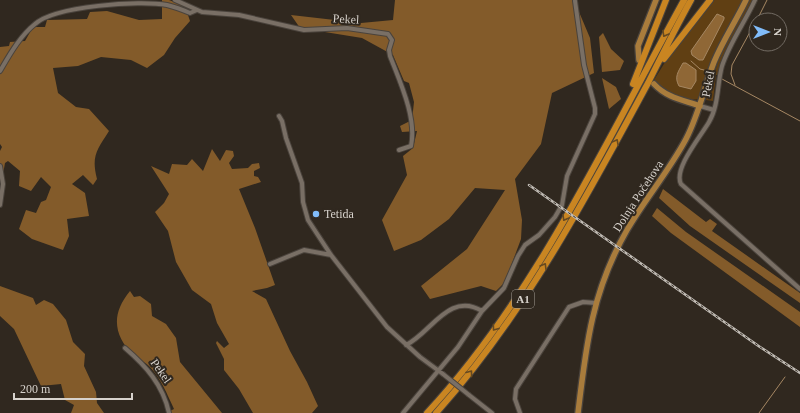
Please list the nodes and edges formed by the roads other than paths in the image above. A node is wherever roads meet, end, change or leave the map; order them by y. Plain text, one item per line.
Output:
1 (176, 0) edge
2 (656, 0) edge
3 (666, 0) edge
4 (684, 0) edge
5 (691, 0) edge
6 (710, 0) edge
7 (746, 0) edge
8 (755, 0) edge
9 (575, 1) dead end
10 (197, 10) junction
11 (640, 60) dead end
12 (0, 70) edge
13 (651, 83) junction
14 (626, 106) junction
15 (700, 106) junction
16 (714, 110) junction
17 (279, 116) dead end
18 (399, 150) dead end
19 (0, 166) edge
20 (680, 170) joint
21 (0, 205) edge
22 (331, 255) junction
23 (270, 264) dead end
24 (800, 289) edge
25 (596, 303) junction
26 (482, 311) junction
27 (406, 345) junction
28 (125, 348) dead end
29 (438, 370) junction
30 (169, 413) edge
31 (403, 413) edge
32 (427, 413) edge
33 (436, 413) edge
34 (492, 413) edge
35 (520, 413) edge
36 (578, 413) edge

1 - 10 street, Pekel
2 - 11 main road
3 - 14 highway
4 -> 14 highway, A1
5 - 13 highway, A1
6 - 13 highway
7 - 15 main road, Dolnja Počehova
8 - 16 street, Pekel
9 - 26 street
10 - 12 street
10 - 18 street, Pekel
13 - 15 main road, Pekel
33 -> 13 highway, A1
14 -> 32 highway, A1
15 - 16 street
15 - 25 main road, Dolnja Počehova
16 - 20 street, Pekel
17 - 22 street
19 - 21 street
20 - 24 street, Dolnja Počehova
22 - 23 street
22 - 27 street
25 - 35 street
25 - 36 main road, Dolnja Počehova
26 - 27 street
26 - 29 street
27 - 29 street
28 - 30 street, Pekel
29 - 31 street
29 - 34 street, bridge

